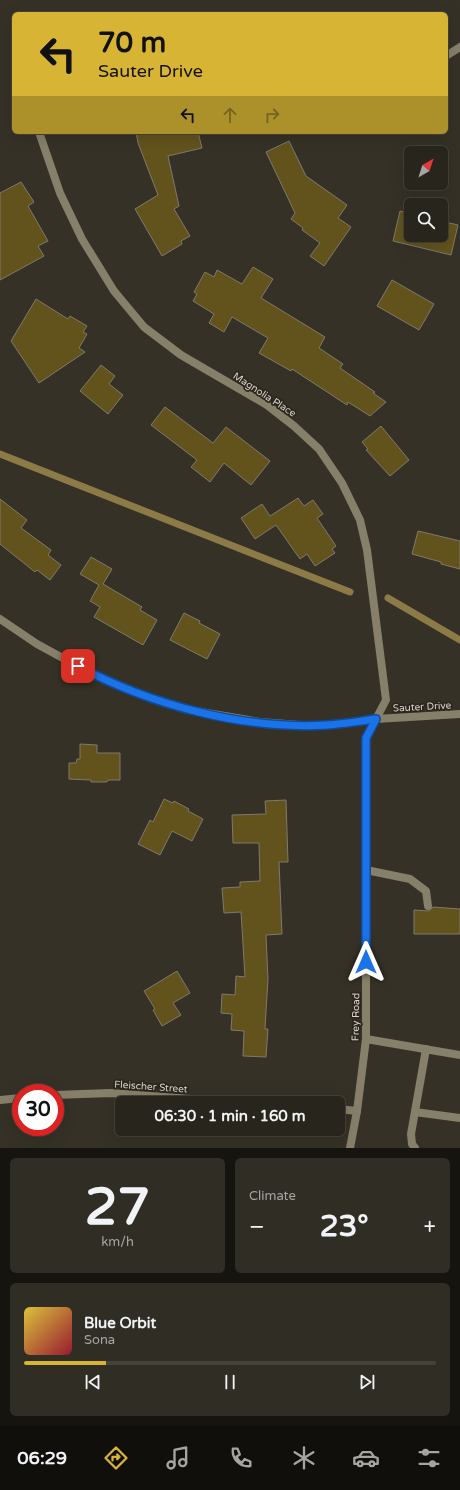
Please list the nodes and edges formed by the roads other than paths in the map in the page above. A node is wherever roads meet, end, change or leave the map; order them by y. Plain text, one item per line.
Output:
1 (460, 47) edge
2 (448, 55) edge
3 (40, 134) edge
4 (0, 619) edge
5 (460, 714) edge
6 (376, 719) junction
7 (366, 870) junction
8 (428, 906) dead end
9 (366, 1039) junction
10 (426, 1049) junction
11 (460, 1055) edge
12 (64, 1095) edge
13 (150, 1096) edge
14 (12, 1099) edge
15 (0, 1100) edge
16 (345, 1110) edge
17 (357, 1111) junction
18 (415, 1112) junction
19 (460, 1118) edge
20 (350, 1148) edge
21 (415, 1148) edge

1 - 2 street
3 - 6 street, Magnolia Place
4 - 6 street, Sauter Drive
5 - 6 street, Sauter Drive
6 - 7 street, Frey Road
7 - 8 street
7 - 9 street, Frey Road
9 - 10 street
9 - 17 street, Frey Road
10 - 11 street
10 - 18 street
12 - 13 street, Fleischer Street
14 - 15 street
16 - 17 street
17 - 20 street, Frey Road
18 - 19 street
18 - 21 street

